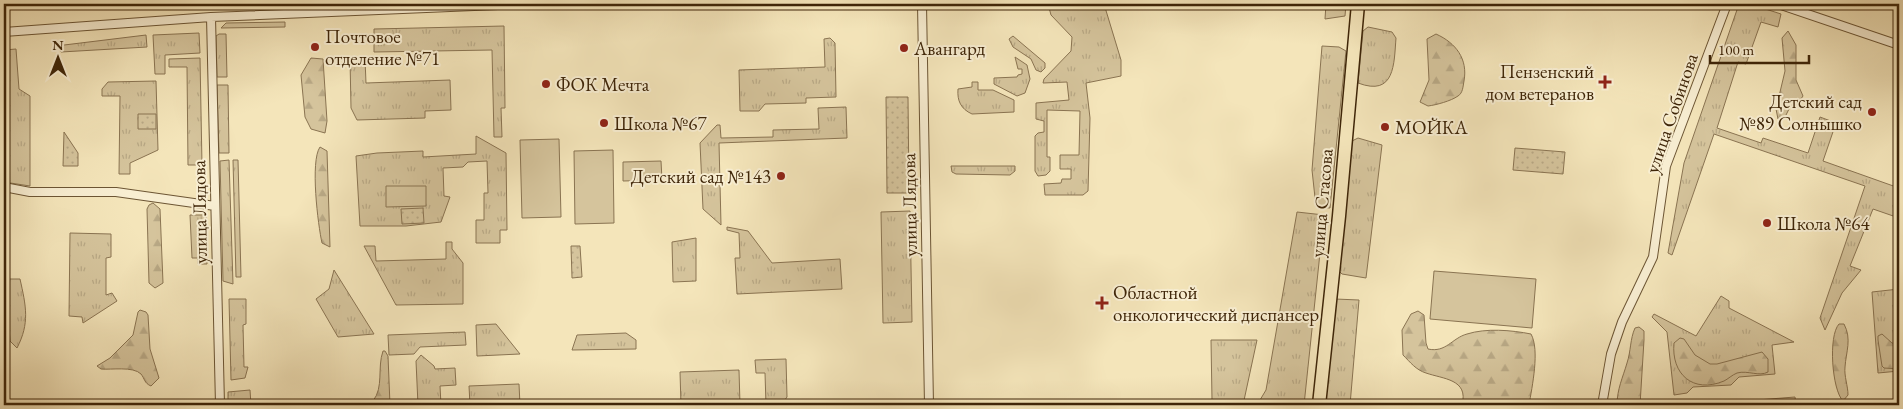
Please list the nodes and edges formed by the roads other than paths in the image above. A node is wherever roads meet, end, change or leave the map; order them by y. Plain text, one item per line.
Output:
1 (524, 4) edge
2 (922, 4) edge
3 (1358, 4) edge
4 (1727, 4) edge
5 (1778, 4) edge
6 (211, 17) junction
7 (4, 32) edge
8 (1899, 45) edge
9 (4, 187) edge
10 (215, 206) junction
11 (220, 405) edge
12 (930, 405) edge
13 (1319, 405) edge
14 (1602, 405) edge

1 - 6 street
2 - 12 street, улица Лядова
3 - 13 main road, улица Стасова
4 - 14 street, улица Собинова
5 - 8 street
6 - 7 street
6 - 10 street, улица Лядова
9 - 10 street
10 - 11 street, улица Лядова

